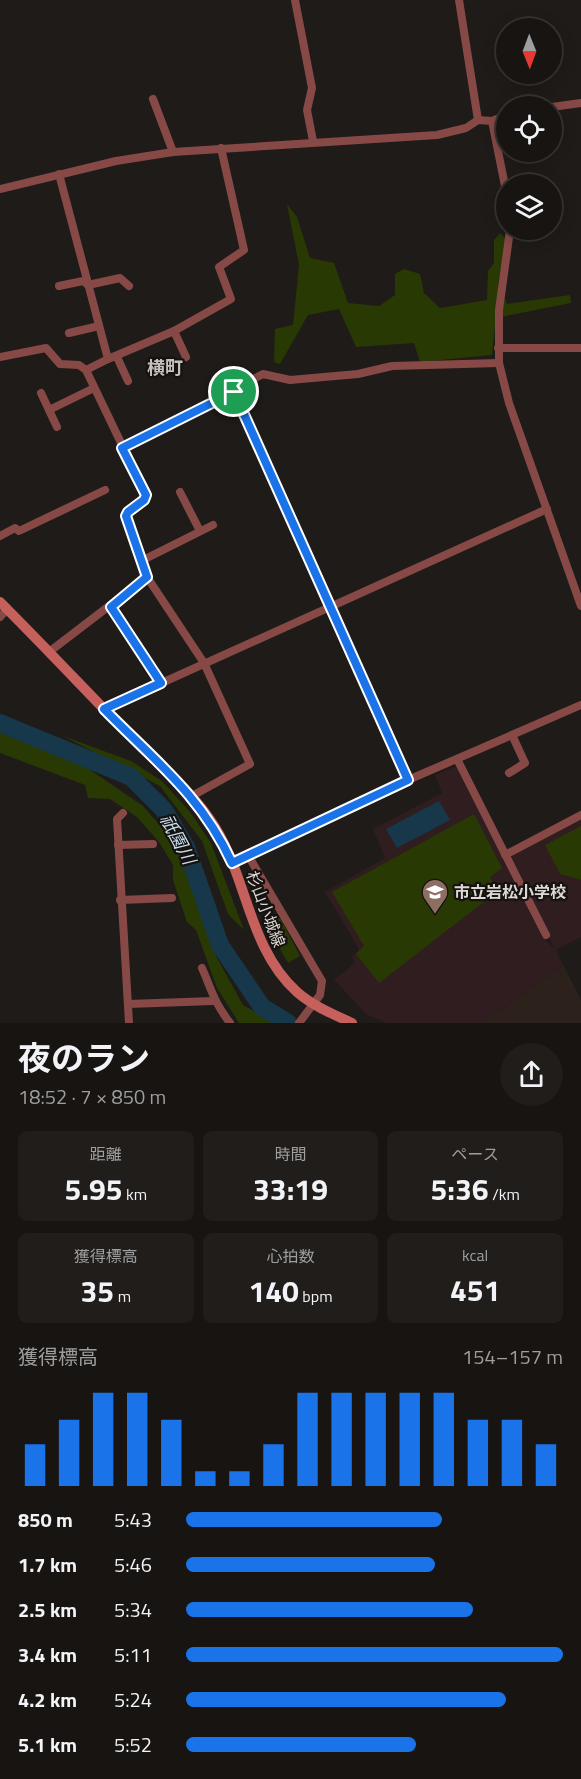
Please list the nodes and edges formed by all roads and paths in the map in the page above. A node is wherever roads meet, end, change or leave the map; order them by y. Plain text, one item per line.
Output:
1 (295, 0) edge
2 (459, 0) edge
3 (153, 99) dead end
4 (581, 103) edge
5 (562, 106) edge
6 (496, 119) edge
7 (478, 120) junction
8 (492, 121) junction
9 (314, 141) junction
10 (221, 148) junction
11 (173, 152) junction
12 (59, 174) junction
13 (503, 174) edge
14 (0, 189) edge
15 (509, 240) edge
16 (88, 285) junction
17 (59, 286) dead end
18 (129, 286) dead end
19 (99, 326) junction
20 (174, 331) junction
21 (69, 333) dead end
22 (498, 348) junction
23 (581, 348) edge
24 (0, 357) edge
25 (186, 357) dead end
26 (112, 358) junction
27 (499, 363) junction
28 (86, 370) junction
29 (128, 381) dead end
30 (94, 388) junction
31 (234, 392) junction
32 (41, 393) dead end
33 (49, 410) junction
34 (57, 427) dead end
35 (122, 448) junction
36 (105, 490) dead end
37 (180, 492) dead end
38 (547, 509) junction
39 (213, 525) dead end
40 (200, 531) junction
41 (0, 536) edge
42 (141, 561) junction
43 (147, 577) junction
44 (331, 606) junction
45 (581, 606) edge
46 (111, 607) junction
47 (2, 610) edge
48 (49, 652) junction
49 (204, 663) junction
50 (161, 683) junction
51 (581, 705) edge
52 (104, 709) junction
53 (513, 735) junction
54 (457, 759) junction
55 (509, 773) dead end
56 (408, 780) junction
57 (192, 796) junction
58 (123, 813) dead end
59 (581, 815) edge
60 (153, 844) dead end
61 (118, 845) junction
62 (505, 855) junction
63 (249, 857) junction
64 (232, 863) junction
65 (172, 898) dead end
66 (120, 900) junction
67 (546, 935) dead end
68 (202, 968) dead end
69 (213, 1001) junction
70 (128, 1004) junction
71 (313, 1005) junction
72 (129, 1023) edge
73 (230, 1023) edge
74 (299, 1023) edge
75 (352, 1023) edge

1 - 9 street
2 - 7 street
3 - 11 street
4 - 5 street
6 - 8 street
7 - 8 street
7 - 9 street
8 - 13 street
9 - 10 street
10 - 11 street
10 - 20 street
11 - 12 street
12 - 14 street
12 - 16 street
15 - 22 street
16 - 17 street
16 - 18 street
16 - 19 street
19 - 21 street
19 - 26 street
20 - 25 street
20 - 26 street
22 - 23 street
22 - 27 street
24 - 28 street
26 - 28 street
26 - 29 street
27 - 31 street
27 - 38 street
28 - 30 street
30 - 33 street
30 - 35 street
31 - 35 street
31 - 44 street
32 - 33 street
33 - 34 street
35 - 42 street
36 - 41 street
37 - 40 street
38 - 44 street
38 - 45 street
39 - 40 street
40 - 42 street
42 - 43 street
43 - 46 street
43 - 49 street
44 - 49 street
44 - 56 street
46 - 48 street
46 - 50 street
47 - 48 main road, 杉山小城線
48 - 52 main road, 杉山小城線
49 - 50 street
49 - 57 street
50 - 52 street
51 - 53 street
52 - 57 main road, 杉山小城線
53 - 54 street
53 - 55 street
54 - 56 street
54 - 62 street
56 - 63 street
57 - 64 main road, 杉山小城線
58 - 61 street
59 - 62 street
60 - 61 street
61 - 66 street
62 - 67 street
63 - 64 street
63 - 71 street
64 - 71 main road, 杉山小城線
65 - 66 street
66 - 70 street
68 - 69 street
69 - 70 street
69 - 73 street
70 - 72 street
71 - 74 street
71 - 75 main road, 杉山小城線

